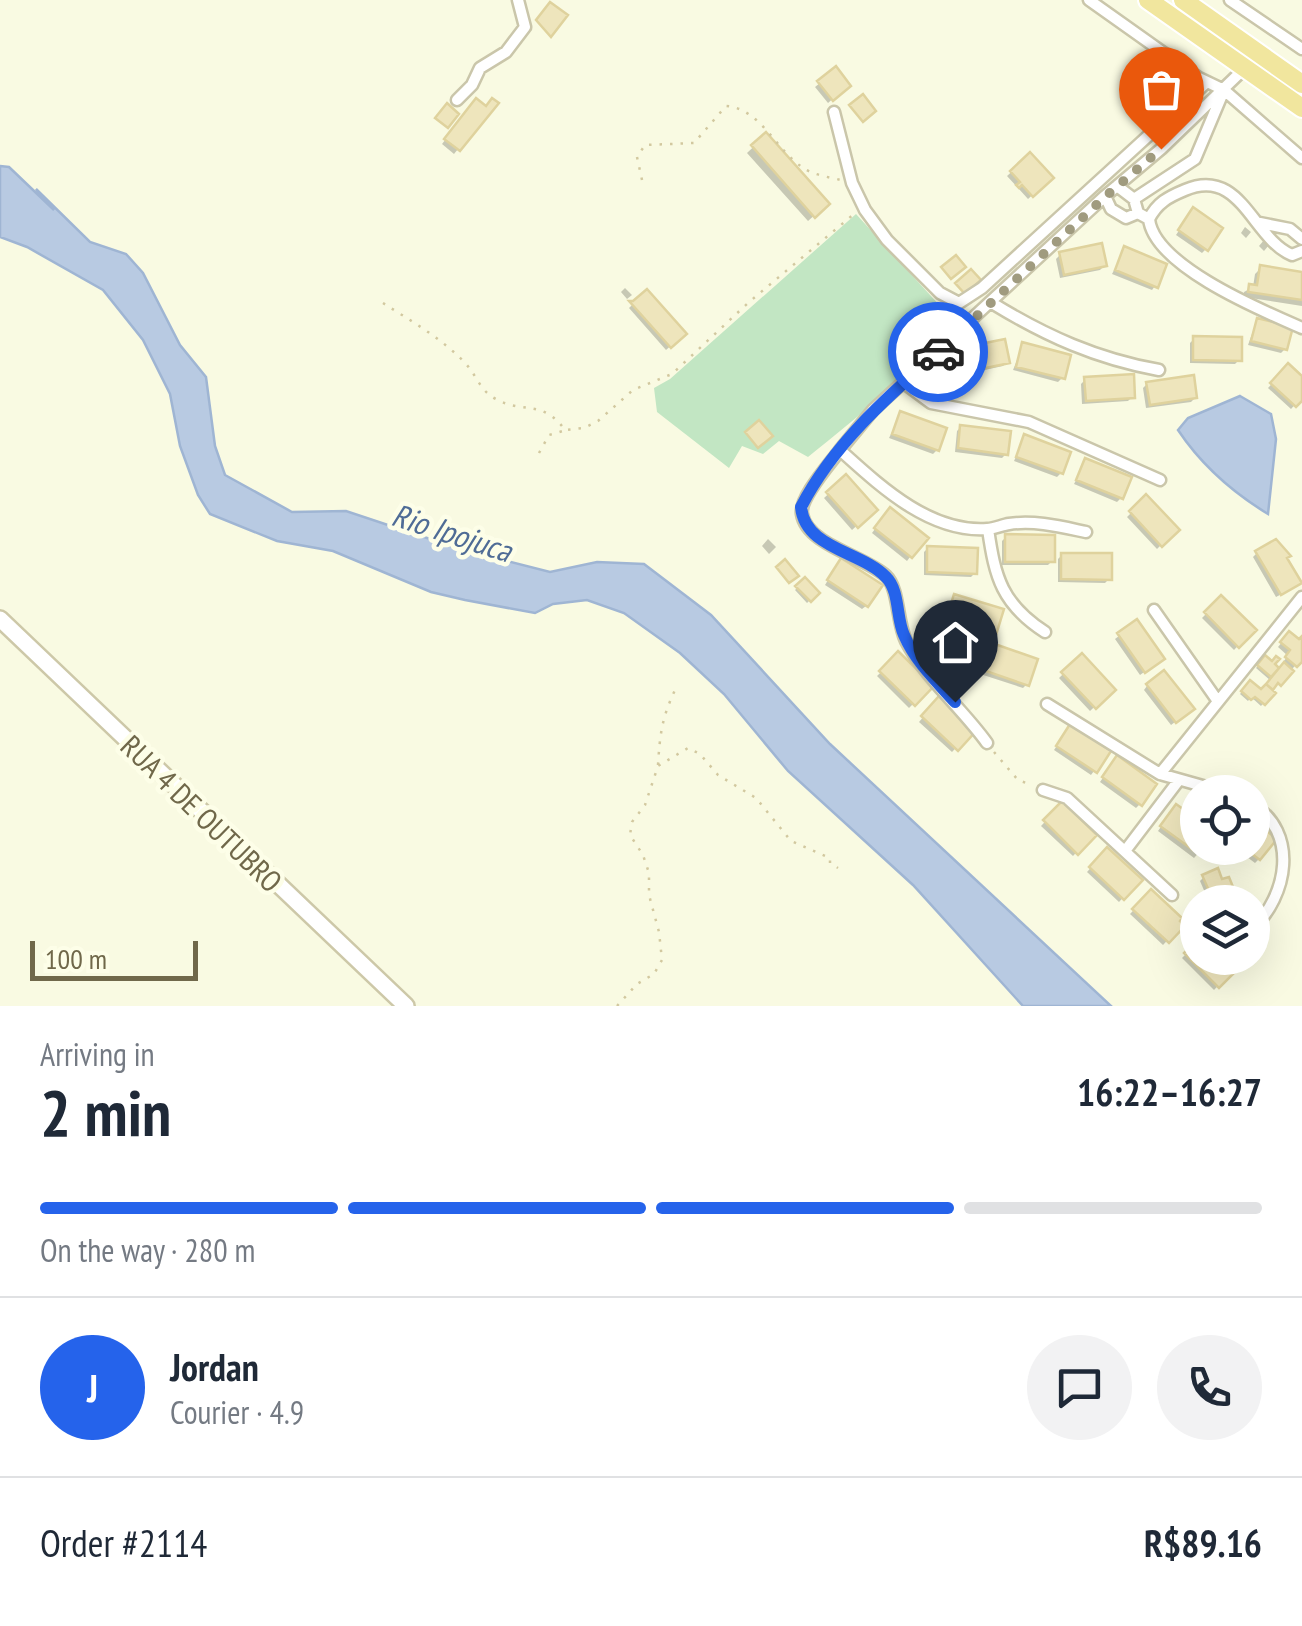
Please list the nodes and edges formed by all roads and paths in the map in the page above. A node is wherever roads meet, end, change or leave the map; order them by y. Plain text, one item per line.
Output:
1 (518, 0) edge
2 (1089, 0) edge
3 (1148, 0) edge
4 (1183, 0) edge
5 (1230, 0) edge
6 (1286, 39) junction
7 (1302, 49) edge
8 (1270, 62) junction
9 (1246, 67) junction
10 (1207, 82) junction
11 (1302, 84) edge
12 (1224, 90) junction
13 (457, 100) dead end
14 (1302, 108) edge
15 (834, 112) dead end
16 (1184, 125) junction
17 (1204, 140) junction
18 (1302, 158) edge
19 (1169, 160) junction
20 (642, 180) dead end
21 (852, 183) junction
22 (1117, 186) junction
23 (1106, 196) junction
24 (1134, 198) junction
25 (864, 210) junction
26 (1143, 216) junction
27 (1259, 223) junction
28 (1302, 239) edge
29 (1302, 251) edge
30 (992, 303) junction
31 (383, 304) dead end
32 (1302, 328) edge
33 (1159, 370) dead end
34 (904, 383) junction
35 (565, 430) junction
36 (840, 450) junction
37 (539, 453) dead end
38 (1160, 480) dead end
39 (988, 530) junction
40 (1086, 532) dead end
41 (1302, 597) edge
42 (1154, 610) dead end
43 (0, 619) edge
44 (1045, 632) dead end
45 (676, 688) dead end
46 (1217, 700) junction
47 (1047, 704) dead end
48 (987, 743) joint
49 (658, 766) junction
50 (1160, 774) junction
51 (1179, 780) joint
52 (1043, 790) joint
53 (1270, 818) edge
54 (1125, 852) junction
55 (838, 868) dead end
56 (1172, 894) dead end
57 (1270, 909) edge
58 (406, 1006) edge
59 (617, 1006) edge

1 - 13 street
2 - 10 street
3 - 9 highway
4 - 8 highway
5 - 6 street
6 - 7 street
6 - 8 street
8 - 11 highway
9 - 12 street
9 - 14 highway
10 - 12 street
10 - 25 street
12 - 16 street
12 - 17 street
12 - 18 street
15 - 21 street
16 - 17 street
16 - 19 street
17 - 19 street
19 - 22 street
19 - 24 street
20 - 21 path
21 - 25 street
22 - 23 street
22 - 24 street
23 - 26 street
23 - 30 street
24 - 26 street
25 - 35 path
26 - 27 street
26 - 32 street
27 - 28 street
27 - 29 street
30 - 33 street
30 - 34 street
31 - 35 path
34 - 36 street
34 - 38 street
35 - 37 path
36 - 39 street
36 - 48 street
39 - 40 street
39 - 44 street
41 - 46 street
42 - 46 street
43 - 58 main road, RUA 4 DE OUTUBRO
45 - 49 path
46 - 50 street
47 - 50 street
48 - 52 path
49 - 55 path
49 - 59 path
50 - 51 street
51 - 54 street
52 - 54 street
53 - 57 street
54 - 56 street

